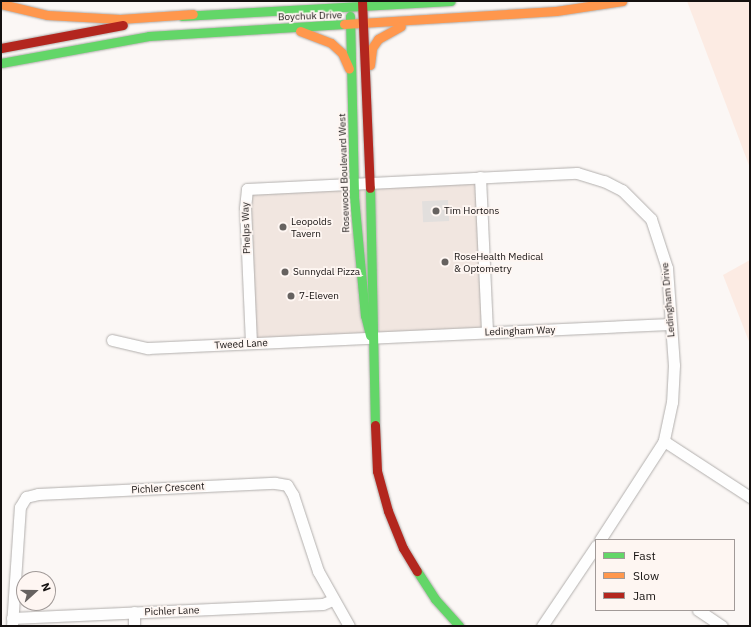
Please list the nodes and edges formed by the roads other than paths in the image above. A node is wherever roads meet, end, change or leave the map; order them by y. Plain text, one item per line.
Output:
1 (322, 1) edge
2 (451, 1) edge
3 (622, 1) edge
4 (407, 2) edge
5 (1, 4) edge
6 (350, 4) edge
7 (362, 4) edge
8 (286, 10) junction
9 (193, 14) junction
10 (411, 22) junction
11 (350, 26) junction
12 (362, 26) junction
13 (290, 27) junction
14 (1, 48) edge
15 (1, 62) edge
16 (352, 76) junction
17 (365, 95) junction
18 (480, 178) junction
19 (369, 182) junction
20 (353, 184) junction
21 (669, 324) junction
22 (487, 332) junction
23 (372, 338) junction
24 (112, 340) dead end
25 (252, 343) junction
26 (664, 440) junction
27 (750, 497) edge
28 (601, 539) edge
29 (595, 547) edge
30 (332, 600) junction
31 (700, 611) edge
32 (134, 612) junction
33 (12, 622) edge
34 (134, 626) edge
35 (349, 626) edge
36 (459, 626) edge
37 (542, 626) edge
38 (722, 626) edge

1 - 8 main road
2 - 4 main road, Boychuk Drive
3 - 10 main road, Boychuk Drive
4 - 7 main road, Boychuk Drive
5 - 9 main road
6 - 7 main road, Boychuk Drive
6 - 8 main road, Boychuk Drive
6 - 11 main road, Rosewood Boulevard West
7 - 12 main road, Rosewood Boulevard West
8 - 9 main road, Boychuk Drive
9 - 14 main road, Boychuk Drive
10 - 12 main road, Boychuk Drive
10 - 17 main road
11 - 12 main road, Boychuk Drive
11 - 13 main road, Boychuk Drive
11 - 16 main road, Rosewood Boulevard West
12 - 17 main road, Rosewood Boulevard West
13 - 15 main road, Boychuk Drive
13 - 16 main road
16 - 20 main road, Rosewood Boulevard West
17 - 19 main road, Rosewood Boulevard West
18 - 19 street, Ledingham Drive
18 - 21 street, Ledingham Drive
18 - 22 street
19 - 20 street, Phelps Way
19 - 23 main road, Rosewood Boulevard West
20 - 23 main road, Rosewood Boulevard West
20 - 25 street, Phelps Way
21 - 22 street, Ledingham Way
21 - 26 street, Ledingham Drive
22 - 23 street, Ledingham Way
23 - 25 street, Tweed Lane
23 - 36 main road, Rosewood Boulevard West
24 - 25 street, Tweed Lane
26 - 27 street
26 - 28 street, Ledingham Drive
29 - 37 street
30 - 32 street, Pichler Lane
30 - 33 street, Pichler Crescent
30 - 35 street, Pichler Crescent
31 - 38 street
32 - 33 street, Pichler Lane
32 - 34 street

